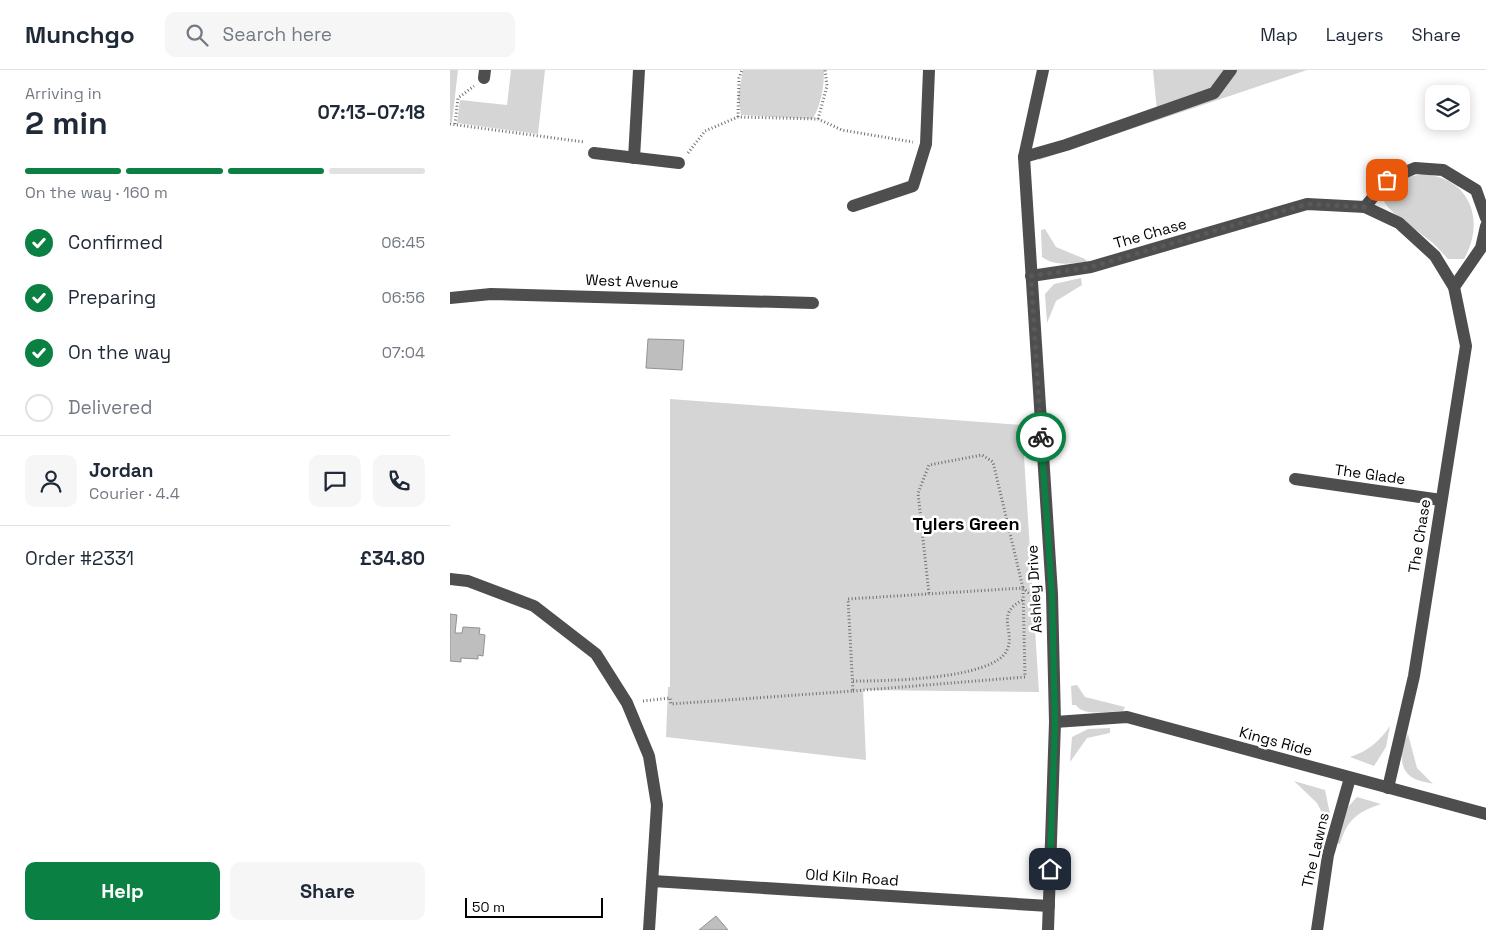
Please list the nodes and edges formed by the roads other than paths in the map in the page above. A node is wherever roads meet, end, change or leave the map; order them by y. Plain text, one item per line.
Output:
1 (639, 70) edge
2 (929, 70) edge
3 (1043, 70) edge
4 (1231, 70) edge
5 (594, 153) road end
6 (1024, 157) junction
7 (634, 158) junction
8 (679, 163) road end
9 (853, 206) dead end
10 (1365, 207) junction
11 (1486, 218) edge
12 (1486, 226) edge
13 (1031, 276) junction
14 (1454, 287) junction
15 (450, 298) edge
16 (813, 303) dead end
17 (1295, 479) dead end
18 (1441, 500) junction
19 (450, 579) edge
20 (1055, 722) junction
21 (1350, 778) junction
22 (1388, 788) junction
23 (1486, 814) edge
24 (653, 881) junction
25 (1049, 906) junction
26 (649, 930) edge
27 (1048, 930) edge
28 (1318, 930) edge

1 - 7 street
2 - 9 street
3 - 6 street, Ashley Drive
4 - 6 street
5 - 7 street
6 - 13 street, Ashley Drive
7 - 8 street
10 - 11 street
10 - 13 street, The Chase
10 - 14 street, The Chase
12 - 14 street
13 - 20 street, Ashley Drive
14 - 18 street, The Chase
15 - 16 street, West Avenue
17 - 18 street, The Glade
18 - 22 street, The Chase
19 - 24 street
20 - 21 street, Kings Ride
20 - 25 street, Ashley Drive
21 - 22 street, Kings Ride
21 - 28 street, The Lawns
22 - 23 street, Kings Ride
24 - 25 street, Old Kiln Road
24 - 26 street
25 - 27 street, Ashley Drive

